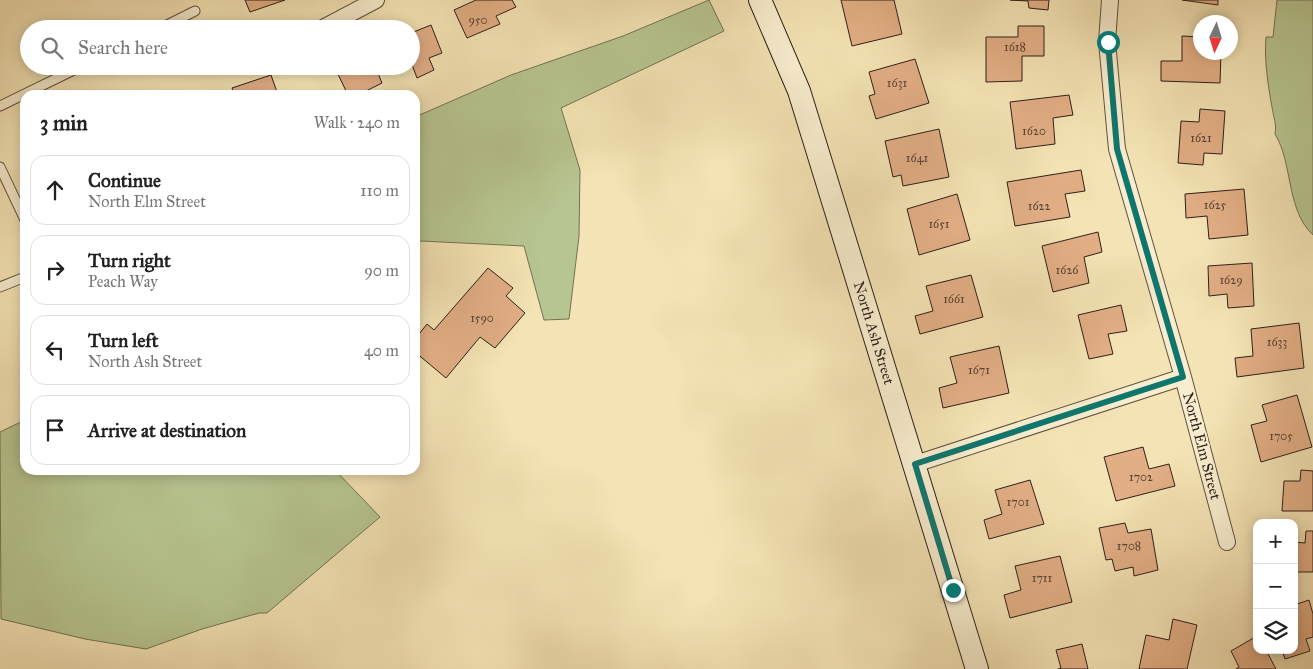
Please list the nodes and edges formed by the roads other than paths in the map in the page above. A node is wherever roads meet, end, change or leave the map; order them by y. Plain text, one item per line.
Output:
1 (376, 0) edge
2 (760, 0) edge
3 (1110, 0) edge
4 (195, 11) dead end
5 (177, 20) edge
6 (338, 20) edge
7 (64, 75) edge
8 (33, 90) edge
9 (20, 96) edge
10 (0, 106) edge
11 (0, 167) edge
12 (20, 209) edge
13 (20, 279) edge
14 (0, 286) edge
15 (1183, 377) junction
16 (915, 464) junction
17 (1227, 542) dead end
18 (977, 669) edge

1 - 6 street
2 - 16 main road, North Ash Street
3 - 15 street, North Elm Street
4 - 5 lane
7 - 8 lane
9 - 10 lane
11 - 12 lane
13 - 14 lane
15 - 16 street
15 - 17 street, North Elm Street
16 - 18 main road, North Ash Street

